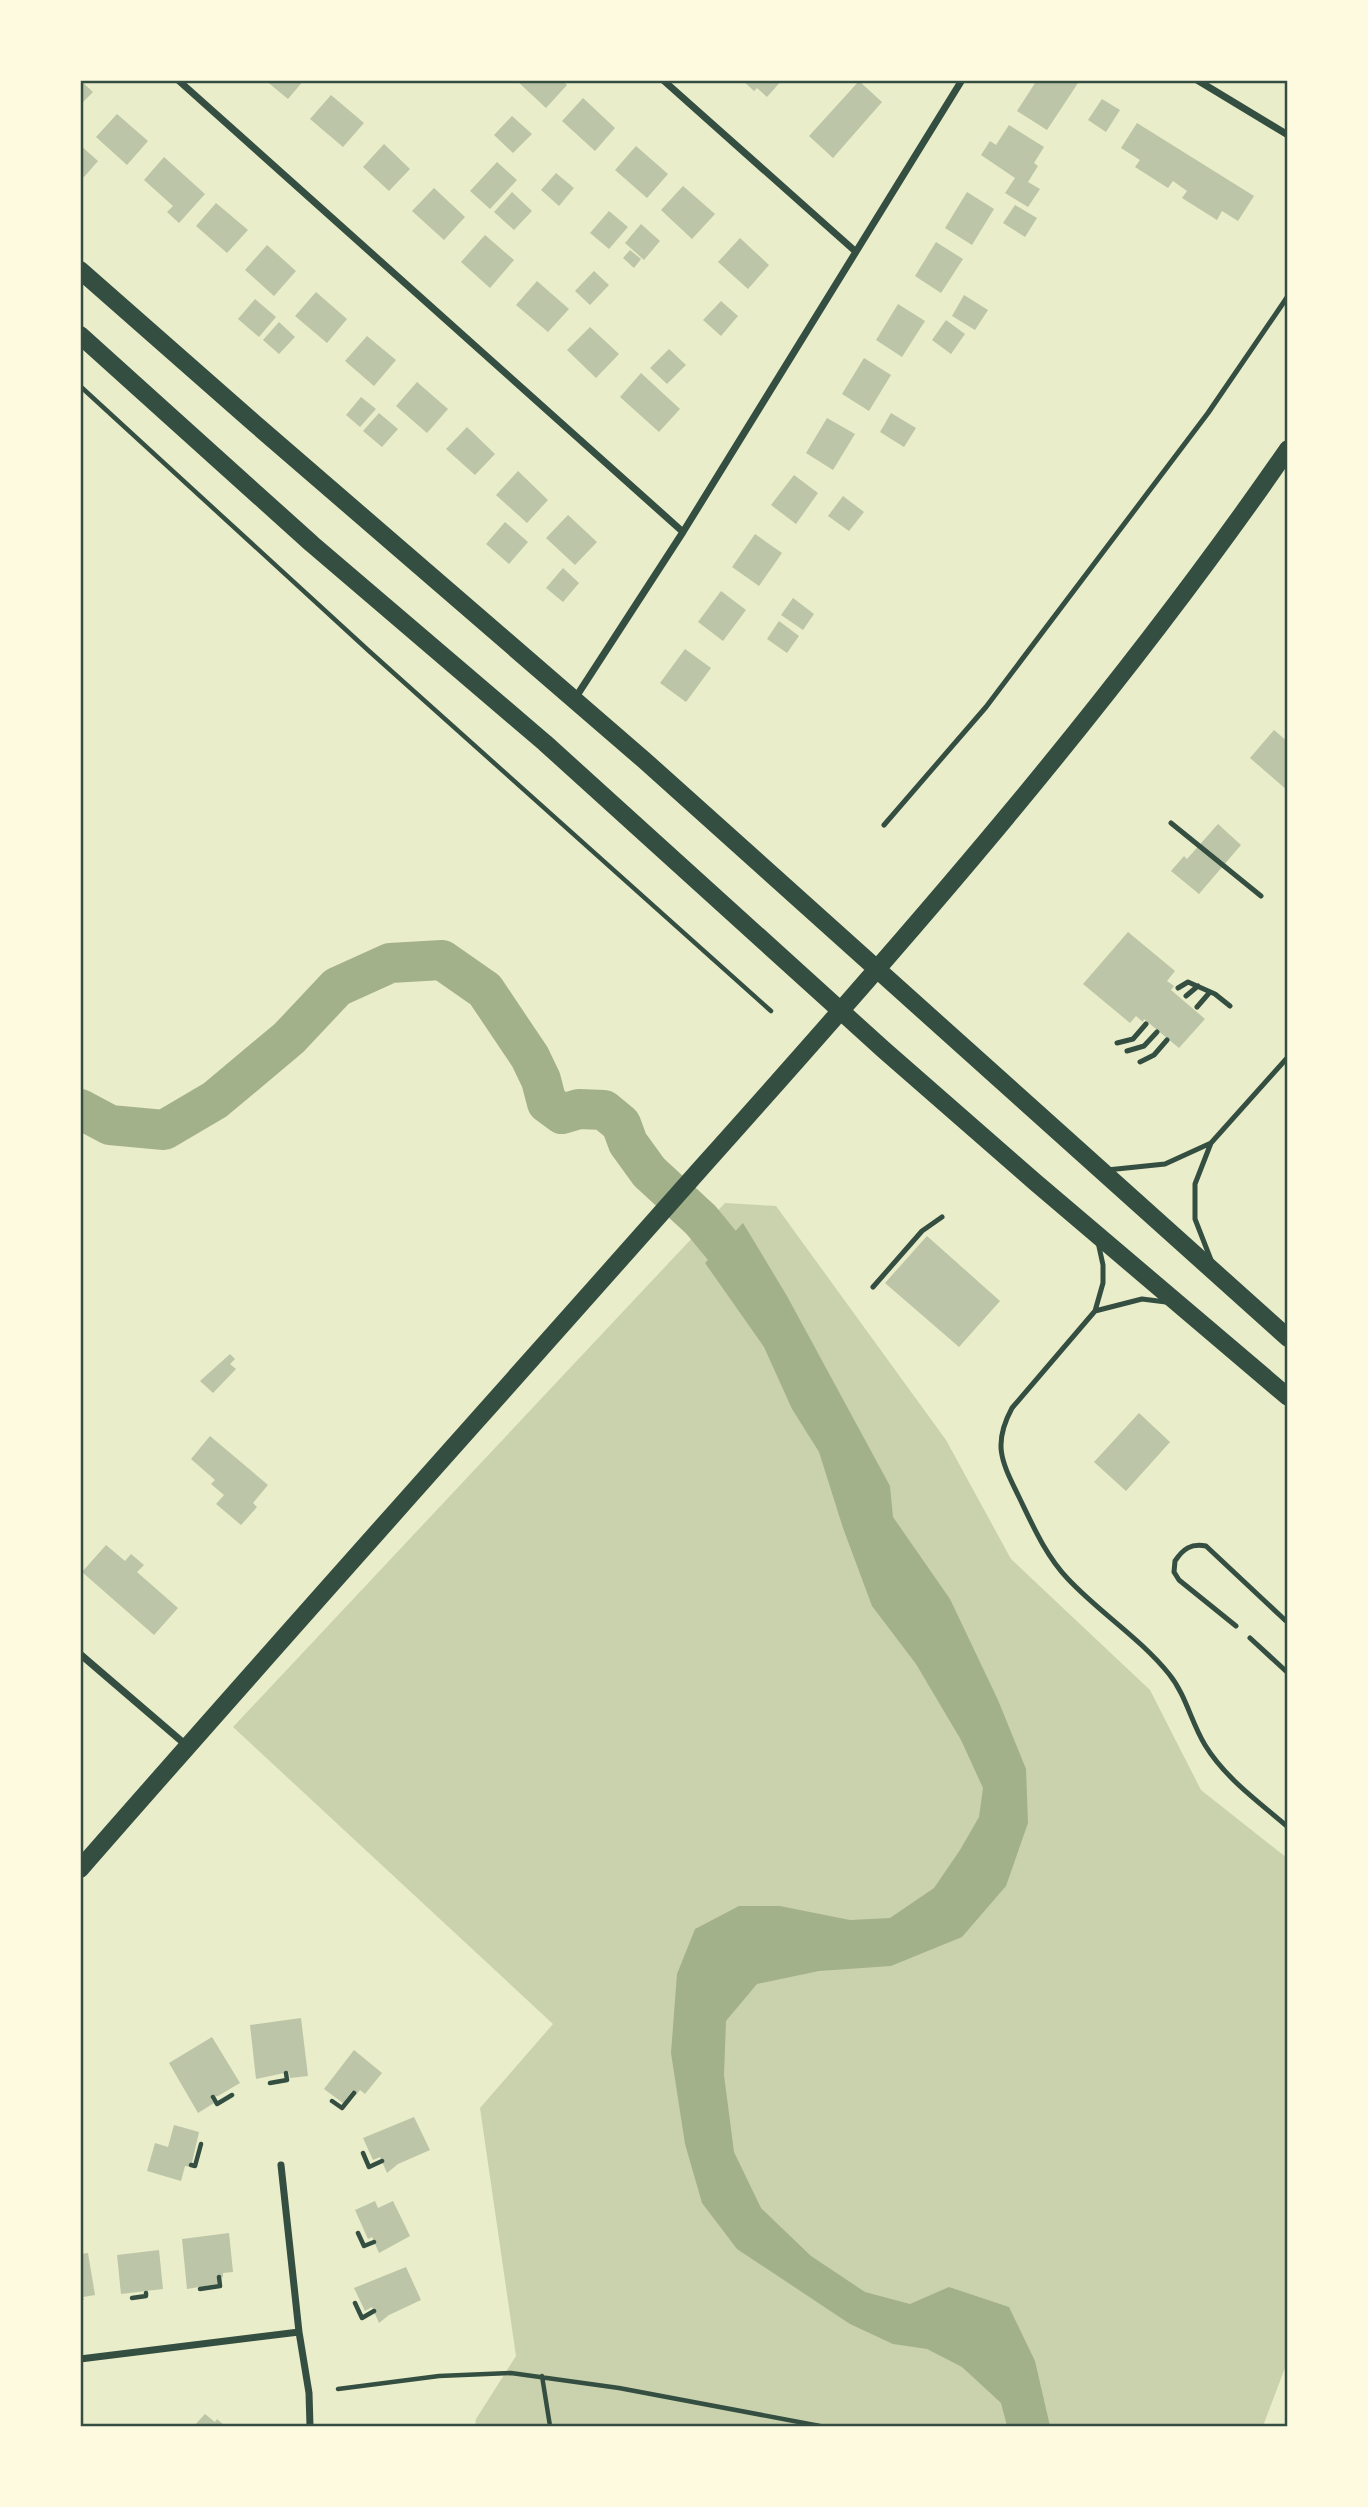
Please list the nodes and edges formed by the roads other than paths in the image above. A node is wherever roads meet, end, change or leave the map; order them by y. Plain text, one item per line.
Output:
1 (178, 80) edge
2 (663, 80) edge
3 (962, 80) edge
4 (1197, 80) edge
5 (1287, 135) edge
6 (855, 251) junction
7 (80, 270) edge
8 (1287, 296) edge
9 (80, 335) edge
10 (1287, 449) edge
11 (683, 532) junction
12 (574, 700) junction
13 (1171, 822) dead end
14 (884, 825) dead end
15 (1261, 896) dead end
16 (877, 970) junction
17 (1198, 986) junction
18 (1178, 988) dead end
19 (1210, 992) junction
20 (1186, 996) dead end
21 (1230, 1006) dead end
22 (1197, 1007) dead end
23 (841, 1011) junction
24 (1146, 1024) dead end
25 (1157, 1032) dead end
26 (1167, 1040) dead end
27 (1117, 1043) dead end
28 (1127, 1051) dead end
29 (1287, 1057) edge
30 (1140, 1062) dead end
31 (1211, 1143) junction
32 (1101, 1171) junction
33 (942, 1217) dead end
34 (1096, 1235) junction
35 (1217, 1275) junction
36 (873, 1287) dead end
37 (1182, 1308) junction
38 (1094, 1311) junction
39 (1287, 1338) edge
40 (1287, 1397) edge
41 (1286, 1621) edge
42 (1236, 1626) dead end
43 (1250, 1638) dead end
44 (80, 1654) edge
45 (1287, 1673) edge
46 (187, 1746) junction
47 (1287, 1827) edge
48 (80, 1868) edge
49 (281, 2165) dead end
50 (299, 2332) junction
51 (80, 2359) edge
52 (310, 2427) edge

1 - 11 street
2 - 6 street
3 - 6 street
4 - 5 street
6 - 11 street
7 - 12 main road
8 - 14 lane
9 - 23 main road
10 - 16 main road
11 - 12 street
12 - 16 main road
13 - 15 lane
16 - 23 main road
16 - 32 main road
17 - 18 lane
17 - 19 lane
17 - 20 lane
19 - 21 lane
19 - 22 lane
23 - 34 main road
23 - 46 main road
24 - 27 lane
25 - 28 lane
26 - 30 lane
29 - 31 lane
31 - 32 lane
31 - 35 lane
32 - 35 main road
33 - 36 lane
34 - 37 main road
34 - 38 lane
35 - 39 main road
37 - 38 lane
37 - 40 main road
38 - 47 lane
41 - 42 lane
43 - 45 lane
44 - 46 street
46 - 48 main road
49 - 50 street
50 - 51 street
50 - 52 street

